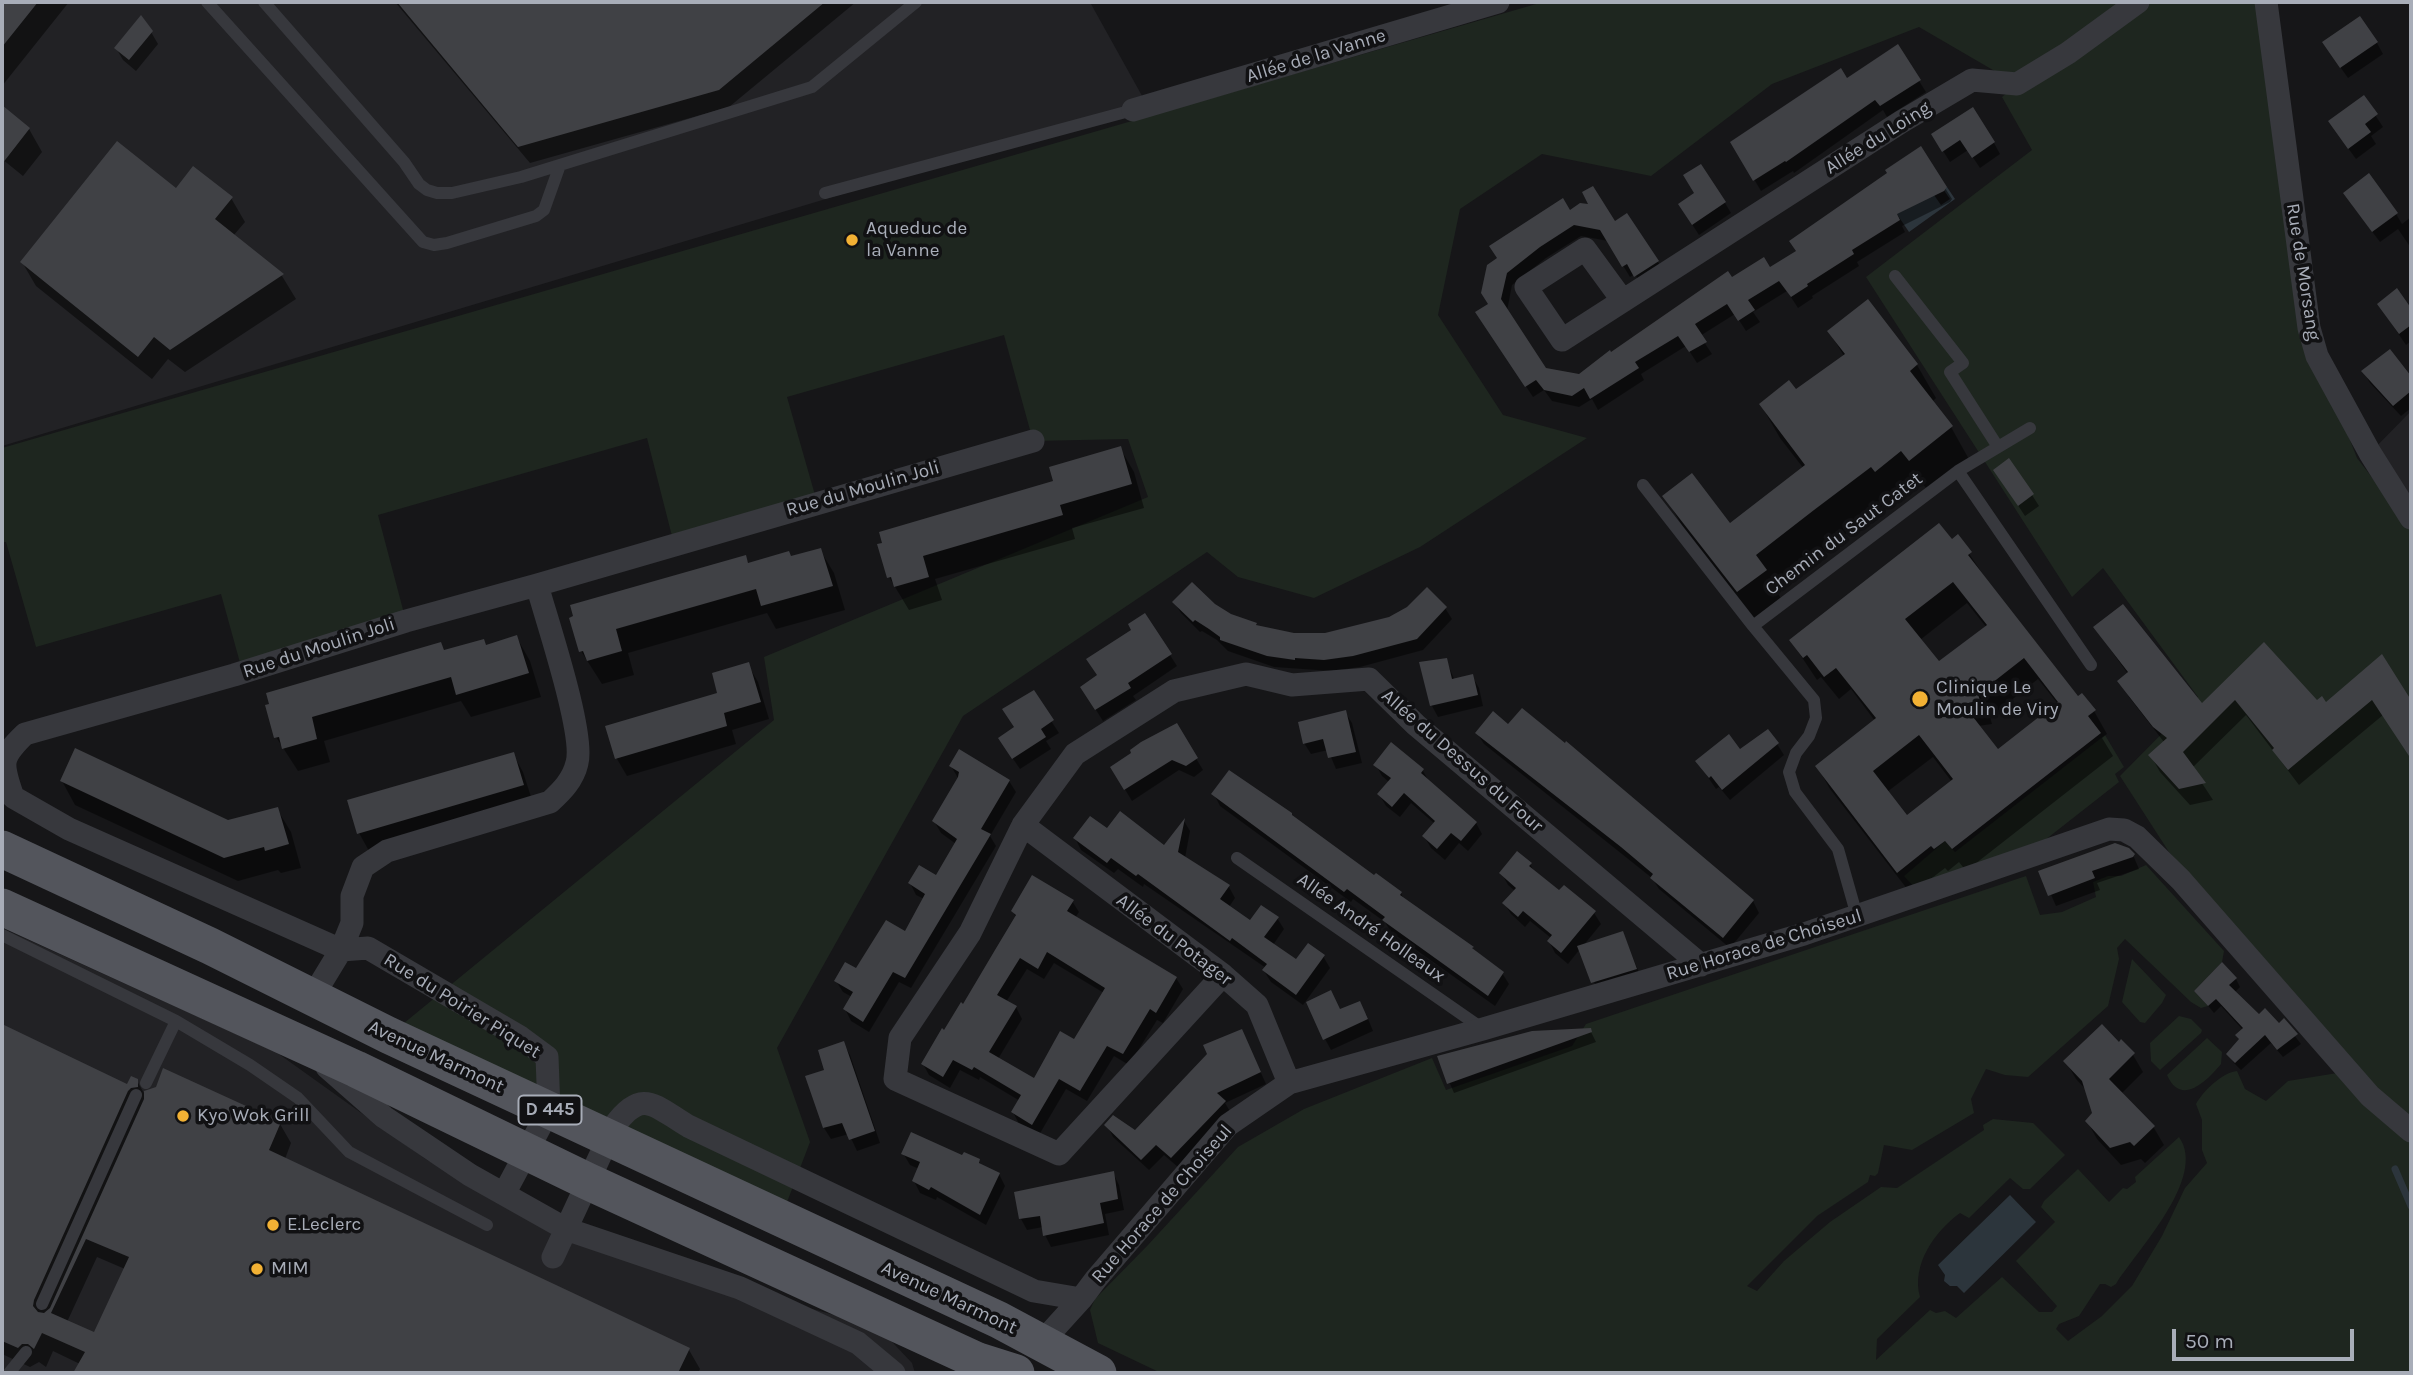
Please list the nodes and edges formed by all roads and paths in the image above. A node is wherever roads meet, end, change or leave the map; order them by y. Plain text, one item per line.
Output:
1 (207, 2) edge
2 (264, 2) edge
3 (916, 2) edge
4 (1498, 2) edge
5 (2138, 2) edge
6 (2266, 2) edge
7 (1133, 110) joint
8 (560, 165) junction
9 (825, 193) dead end
10 (1895, 276) dead end
11 (1623, 301) dead end
12 (2030, 428) dead end
13 (1033, 441) dead end
14 (1998, 447) junction
15 (1958, 471) junction
16 (1643, 485) dead end
17 (2411, 518) edge
18 (537, 585) junction
19 (1753, 626) junction
20 (2091, 665) dead end
21 (1023, 825) junction
22 (2, 849) edge
23 (1237, 858) dead end
24 (2, 867) edge
25 (2, 885) edge
26 (2, 907) edge
27 (1857, 916) junction
28 (2, 935) edge
29 (341, 950) junction
30 (1701, 965) junction
31 (1223, 975) junction
32 (313, 996) junction
33 (176, 1021) junction
34 (1483, 1029) junction
35 (302, 1044) junction
36 (146, 1083) dead end
37 (1289, 1083) junction
38 (136, 1095) dead end
39 (526, 1125) junction
40 (2411, 1131) edge
41 (609, 1165) junction
42 (504, 1194) junction
43 (487, 1225) dead end
44 (566, 1229) junction
45 (553, 1257) dead end
46 (1081, 1299) junction
47 (42, 1304) dead end
48 (1041, 1343) junction
49 (26, 1352) dead end
50 (9, 1373) edge
51 (894, 1373) edge
52 (1015, 1373) edge
53 (1066, 1373) edge
54 (1098, 1373) edge

1 - 8 lane
2 - 8 lane
3 - 8 lane
4 - 7 street, Allée de la Vanne
5 - 11 street, Allée du Loing
6 - 17 street, Rue de Morsang
7 - 9 lane
10 - 14 lane
12 - 14 lane, Chemin du Saut Catet
13 - 18 street, Rue du Moulin Joli
14 - 15 lane, Chemin du Saut Catet
15 - 19 lane, Chemin du Saut Catet
15 - 20 lane
16 - 19 lane
18 - 29 street
18 - 29 street, Rue du Moulin Joli
19 - 27 lane
21 - 30 street, Allée du Dessus du Four
21 - 31 street, Allée du Potager
21 - 31 street, Allée du Dessus du Four
22 - 32 main road, Avenue Marmont / D 445
23 - 34 lane, Allée André Holleaux
24 - 39 main road, Avenue Marmont / D 445
25 - 39 main road, Avenue Marmont / D 445
26 - 35 main road, Avenue Marmont / D 445
27 - 30 street, Rue Horace de Choiseul
27 - 40 street, Rue Horace de Choiseul
28 - 33 lane
29 - 32 street
29 - 39 street, Rue du Poirier Piquet
30 - 34 street, Rue Horace de Choiseul
31 - 37 street, Allée du Potager
32 - 39 main road, Avenue Marmont / D 445
33 - 36 lane
33 - 43 lane
34 - 37 street, Rue Horace de Choiseul
35 - 39 main road, Avenue Marmont / D 445
35 - 42 street
37 - 46 street, Rue Horace de Choiseul
38 - 47 lane
39 - 41 main road, Avenue Marmont / D 445
39 - 41 main road, Avenue Marmont / D 445
39 - 42 street
41 - 44 street
41 - 46 street, Rue Horace de Choiseul
41 - 48 main road, Avenue Marmont / D 445
41 - 52 main road, Avenue Marmont / D 445
41 - 53 main road, Avenue Marmont / D 445
42 - 44 street
44 - 45 street
44 - 51 street
46 - 48 street, Rue Horace de Choiseul
48 - 54 main road, Avenue Marmont / D 445
49 - 50 lane

